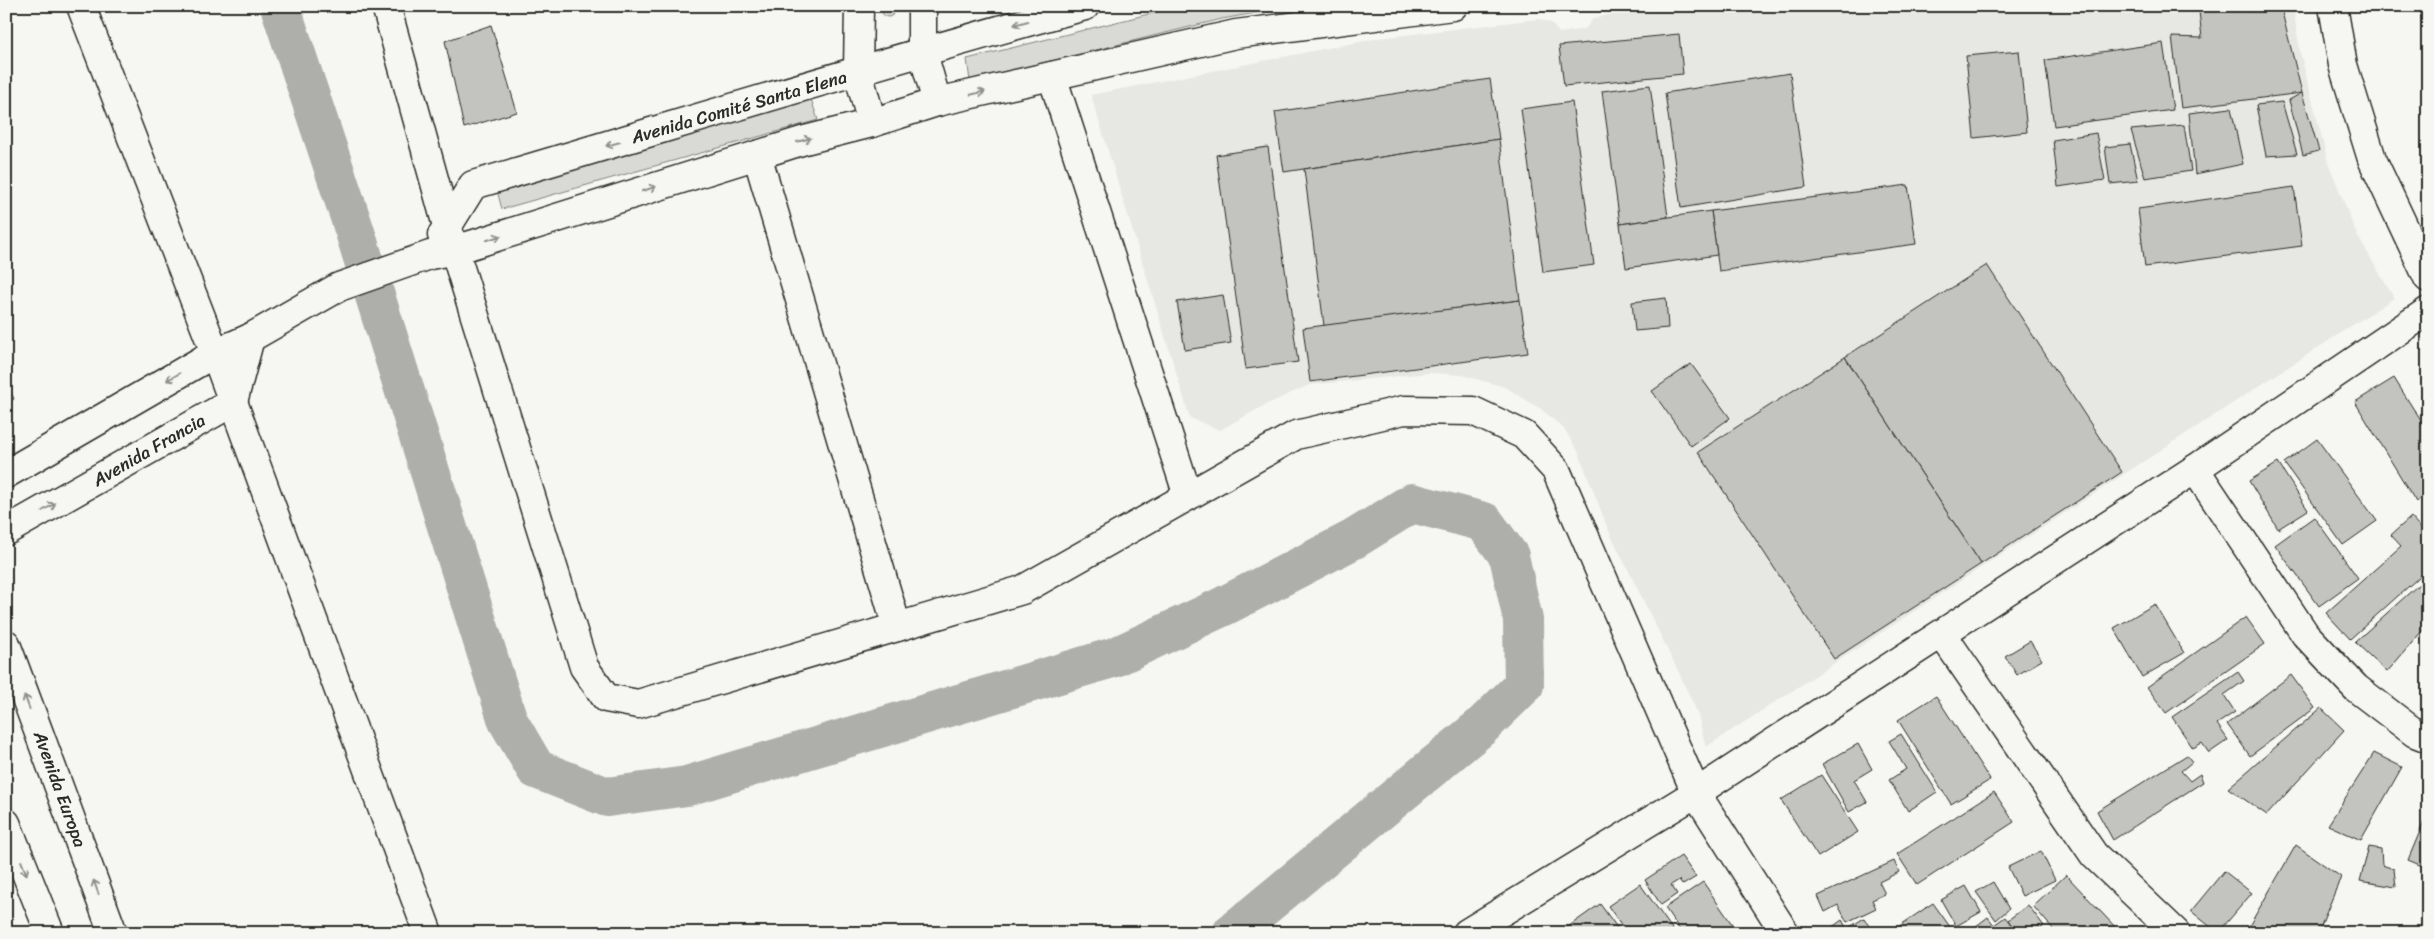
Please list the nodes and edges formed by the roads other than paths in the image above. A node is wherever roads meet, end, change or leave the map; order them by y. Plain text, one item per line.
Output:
1 (81, 6) edge
2 (386, 6) edge
3 (859, 6) edge
4 (922, 6) edge
5 (1085, 6) edge
6 (1453, 6) edge
7 (2333, 6) edge
8 (922, 50) junction
9 (858, 72) junction
10 (1052, 76) junction
11 (937, 102) junction
12 (872, 123) junction
13 (756, 155) junction
14 (444, 244) junction
15 (2428, 278) edge
16 (2428, 311) edge
17 (250, 338) junction
18 (216, 353) junction
19 (233, 402) junction
20 (2196, 469) junction
21 (6, 474) edge
22 (1188, 496) junction
23 (6, 531) edge
24 (897, 627) junction
25 (1942, 634) junction
26 (6, 644) edge
27 (2428, 738) edge
28 (1696, 794) junction
29 (6, 823) edge
30 (50, 933) edge
31 (113, 933) edge
32 (428, 933) edge
33 (1467, 933) edge
34 (1785, 933) edge
35 (2176, 933) edge

1 - 18 street
2 - 14 street
3 - 9 street
4 - 8 street
5 -> 8 street, Avenida Comité Santa Elena
6 - 10 street
7 - 15 street
8 - 9 street, Avenida Comité Santa Elena
8 - 11 street
9 - 12 street
9 -> 14 street, Avenida Comité Santa Elena
11 -> 10 street
10 - 22 street
11 - 12 street
13 -> 12 street
14 -> 13 street
13 - 24 street
14 - 17 street
14 - 24 street
16 - 20 street
17 - 18 street
17 - 19 street
18 - 19 street
18 -> 21 street
23 -> 19 street, Avenida Francia
19 - 32 street
20 - 25 street
20 - 27 street
22 - 24 street
22 - 28 street
25 - 28 street
25 - 35 street
31 -> 26 street, Avenida Europa
28 - 33 street
28 - 34 street
29 -> 30 street

